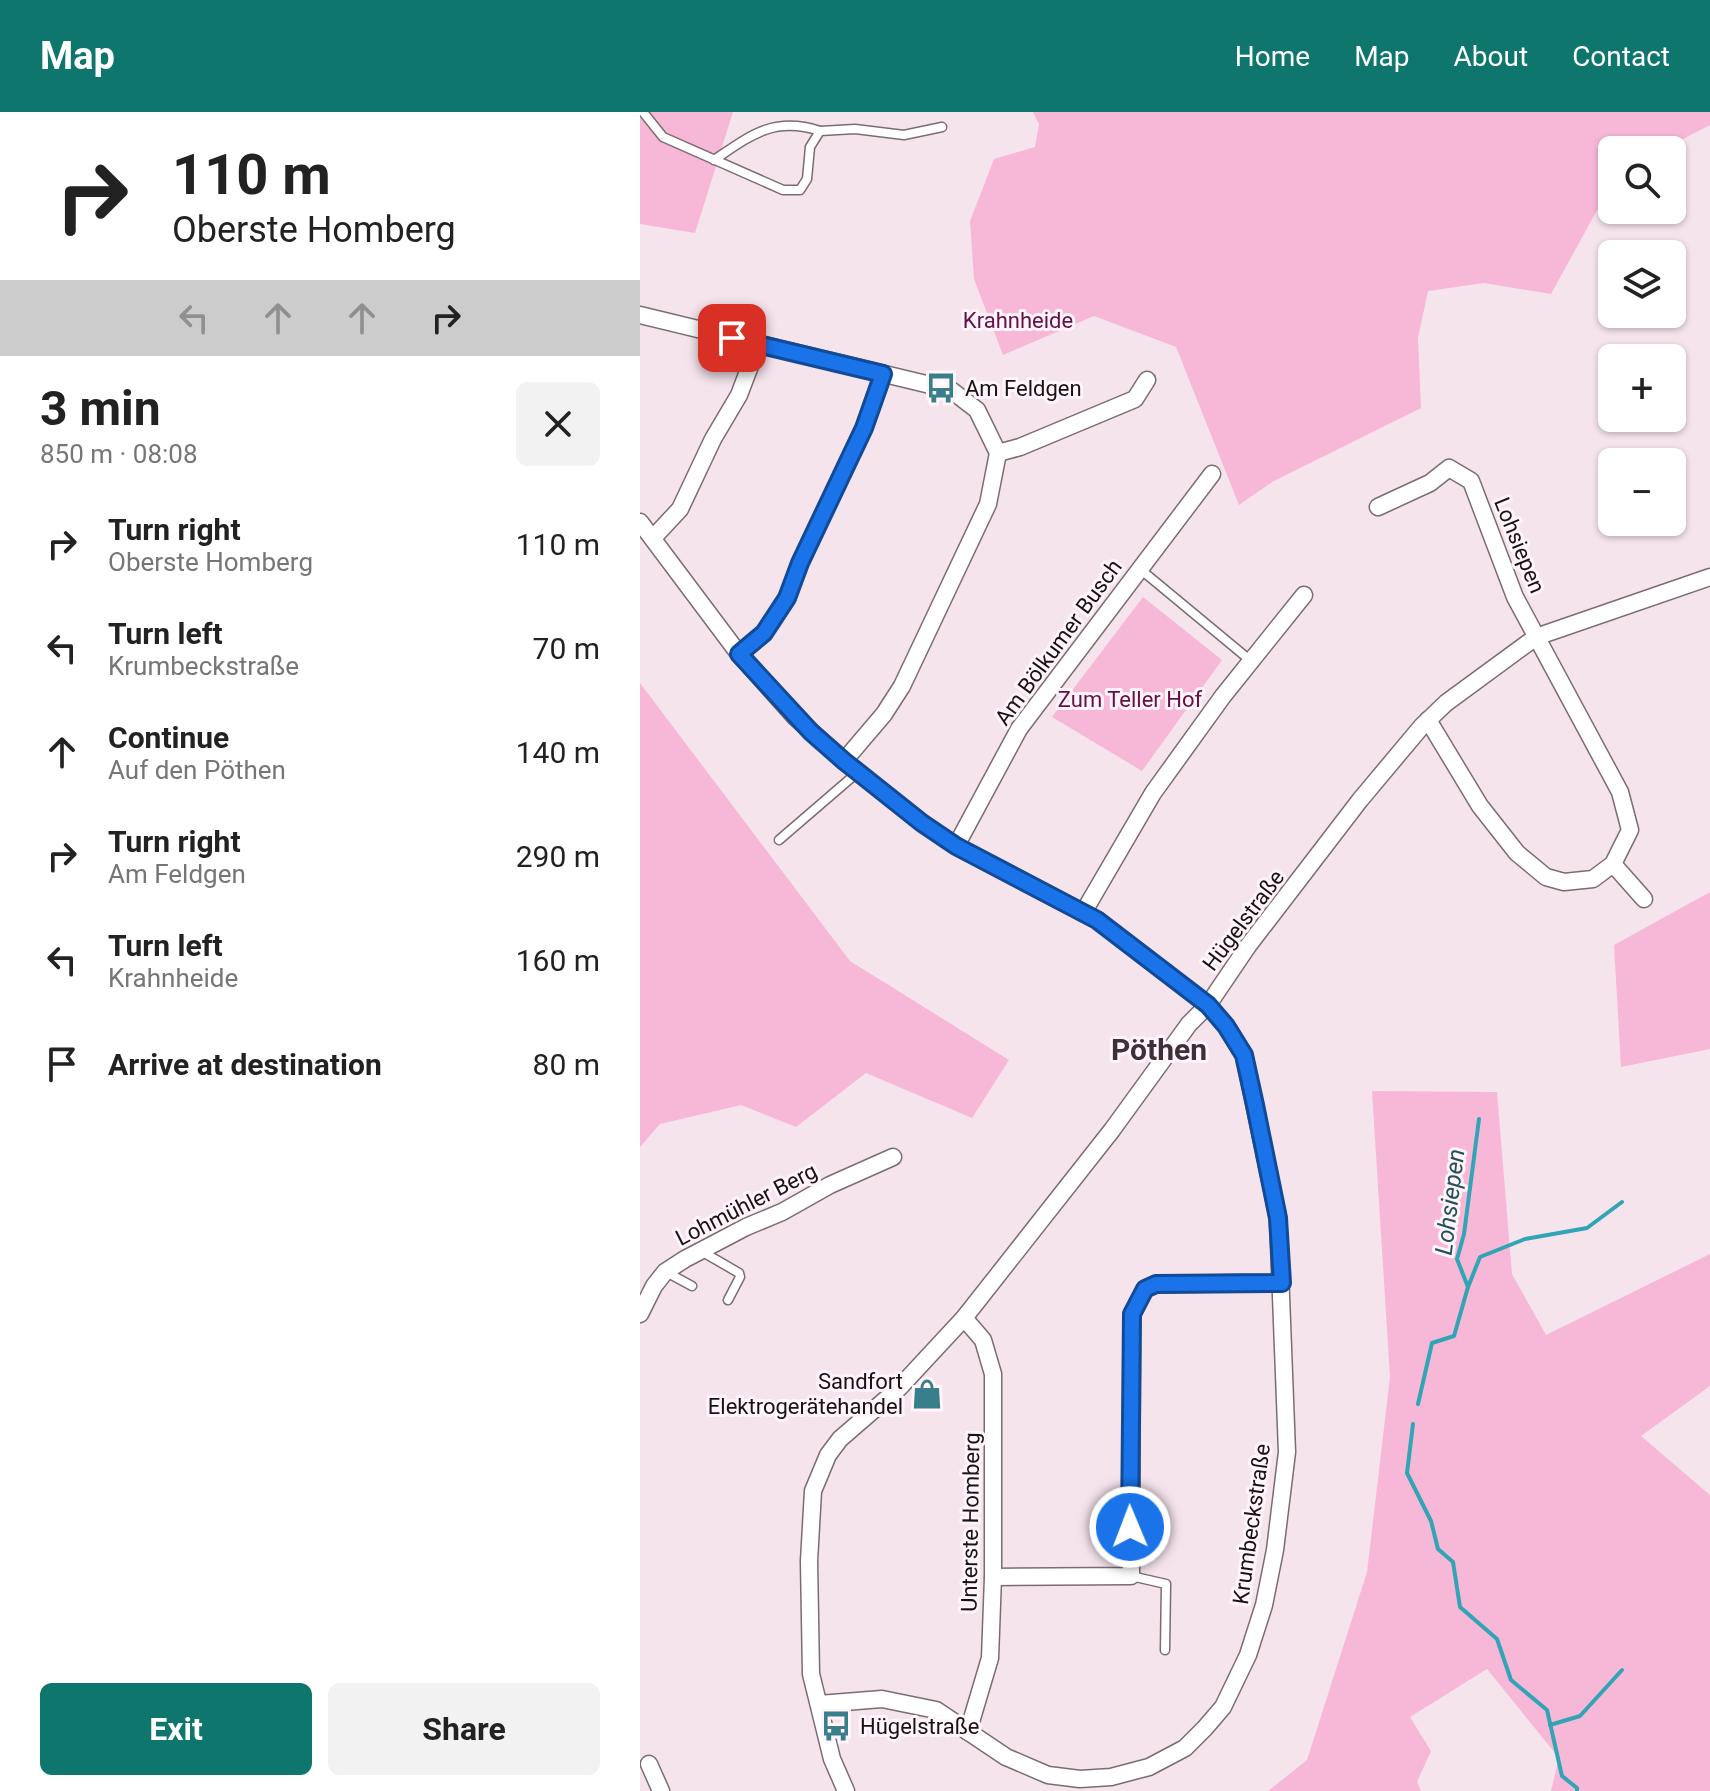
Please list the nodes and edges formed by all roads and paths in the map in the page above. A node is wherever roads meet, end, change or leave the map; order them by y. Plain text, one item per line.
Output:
1 (643, 112) edge
2 (942, 127) dead end
3 (820, 131) junction
4 (714, 160) junction
5 (640, 315) edge
6 (758, 345) junction
7 (883, 374) junction
8 (1147, 380) dead end
9 (998, 453) junction
10 (1212, 474) dead end
11 (1378, 507) dead end
12 (640, 522) edge
13 (653, 538) junction
14 (1139, 569) junction
15 (1710, 577) edge
16 (1304, 595) dead end
17 (1536, 637) junction
18 (739, 654) junction
19 (1251, 661) junction
20 (1428, 720) junction
21 (844, 761) junction
22 (858, 772) junction
23 (779, 840) dead end
24 (956, 846) junction
25 (1613, 864) junction
26 (1644, 899) dead end
27 (1083, 913) junction
28 (1208, 1005) junction
29 (893, 1157) dead end
30 (700, 1251) junction
31 (665, 1272) junction
32 (1282, 1283) junction
33 (692, 1286) dead end
34 (728, 1300) dead end
35 (640, 1314) edge
36 (964, 1318) junction
37 (1131, 1576) junction
38 (993, 1577) junction
39 (1165, 1650) dead end
40 (819, 1704) junction
41 (968, 1732) junction
42 (649, 1764) dead end
43 (661, 1791) edge
44 (846, 1791) edge

1 - 4 lane
2 - 3 lane
3 - 4 lane
3 - 4 lane
5 - 6 street
6 - 7 street
6 - 13 street
7 - 9 street
7 - 18 street
8 - 9 street
9 - 21 street
10 - 14 street, Am Bölkumer Busch
11 - 17 street, Lohsiepen
12 - 13 street, Krumbeckstraße
13 - 18 street, Krumbeckstraße
14 - 19 lane
14 - 24 street, Am Bölkumer Busch
15 - 17 street, Hügelstraße
16 - 19 street
17 - 20 street, Hügelstraße
17 - 25 street, Lohsiepen
18 - 21 street, Krumbeckstraße
19 - 27 street
20 - 25 street
20 - 28 street, Hügelstraße
21 - 22 street, Krumbeckstraße
22 - 23 lane
22 - 24 street, Krumbeckstraße
24 - 27 street, Krumbeckstraße
25 - 26 street
27 - 28 street, Krumbeckstraße
28 - 32 street, Krumbeckstraße
28 - 36 street, Hügelstraße
29 - 30 street, Lohmühler Berg
30 - 31 street, Lohmühler Berg
30 - 34 lane
31 - 33 lane
31 - 35 street, Lohmühler Berg
32 - 37 street
32 - 41 street, Krumbeckstraße
36 - 38 street, Unterste Homberg
36 - 40 street, Hügelstraße
37 - 38 street
37 - 39 lane
38 - 41 street, Unterste Homberg
40 - 41 street, Krumbeckstraße
40 - 44 street, Hügelstraße
42 - 43 street

